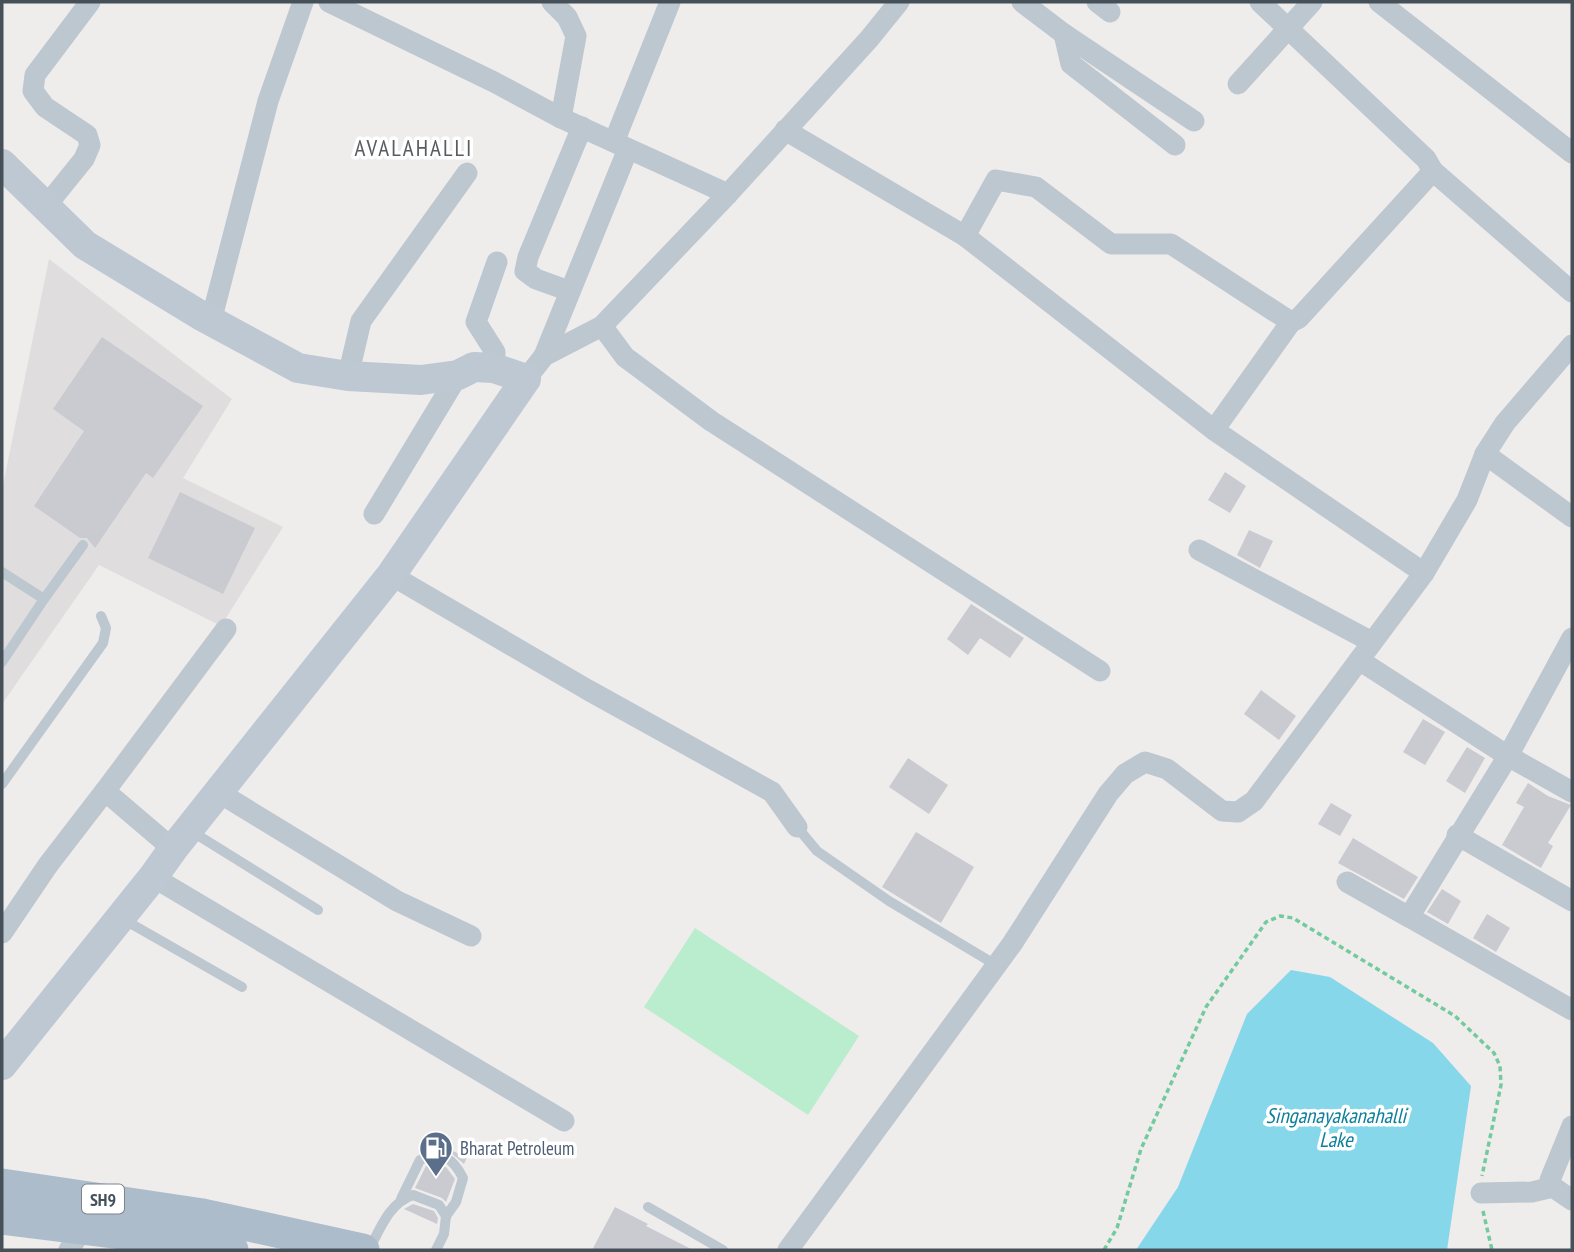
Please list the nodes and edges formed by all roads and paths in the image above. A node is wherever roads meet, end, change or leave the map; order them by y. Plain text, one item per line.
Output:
1 (90, 2) edge
2 (303, 2) edge
3 (329, 2) edge
4 (552, 2) edge
5 (670, 2) edge
6 (899, 2) edge
7 (1022, 2) edge
8 (1260, 2) edge
9 (1312, 2) edge
10 (1380, 2) edge
11 (1289, 29) junction
12 (1064, 34) junction
13 (1238, 84) dead end
14 (561, 118) junction
15 (1194, 121) dead end
16 (582, 127) junction
17 (785, 130) junction
18 (621, 145) junction
19 (1175, 145) dead end
20 (1572, 153) edge
21 (2, 164) edge
22 (1433, 171) junction
23 (467, 173) dead end
24 (728, 194) junction
25 (46, 206) junction
26 (965, 236) junction
27 (496, 262) dead end
28 (569, 290) junction
29 (1572, 292) edge
30 (211, 321) junction
31 (1291, 322) junction
32 (602, 326) junction
33 (1572, 345) edge
34 (535, 367) junction
35 (494, 368) junction
36 (458, 375) junction
37 (348, 376) junction
38 (1214, 430) junction
39 (1485, 454) junction
40 (374, 514) dead end
41 (1572, 517) edge
42 (83, 545) dead end
43 (1199, 550) dead end
44 (2, 572) edge
45 (1424, 573) junction
46 (391, 575) junction
47 (44, 599) junction
48 (101, 615) dead end
49 (226, 629) dead end
50 (1572, 638) edge
51 (1372, 642) junction
52 (1359, 660) junction
53 (2, 662) edge
54 (1100, 671) dead end
55 (1508, 755) junction
56 (2, 784) edge
57 (104, 791) junction
58 (218, 792) junction
59 (1572, 792) edge
60 (797, 827) joint
61 (1457, 835) junction
62 (181, 839) junction
63 (153, 877) junction
64 (1347, 882) dead end
65 (1572, 901) edge
66 (318, 911) dead end
67 (119, 917) junction
68 (1409, 917) junction
69 (2, 933) edge
70 (471, 936) dead end
71 (996, 965) junction
72 (242, 987) dead end
73 (1572, 1010) edge
74 (2, 1065) edge
75 (564, 1121) dead end
76 (1572, 1126) edge
77 (2, 1185) edge
78 (1553, 1187) junction
79 (1481, 1193) junction
80 (401, 1199) junction
81 (1572, 1200) edge
82 (648, 1207) dead end
83 (446, 1216) junction
84 (2, 1218) edge
85 (76, 1239) edge
86 (115, 1241) edge
87 (232, 1250) edge
88 (363, 1250) edge
89 (369, 1250) edge
90 (436, 1250) edge
91 (723, 1250) edge
92 (788, 1250) edge
93 (1104, 1250) edge
94 (1492, 1250) edge

1 - 25 street
2 - 30 street
3 - 14 street
4 - 14 street
5 - 18 street
6 - 17 street
7 - 12 street
8 - 11 street
9 - 11 street
10 - 20 street
11 - 13 street
11 - 22 street
12 - 15 street
12 - 19 street
14 - 16 street
16 - 18 street
16 - 28 street
17 - 24 street
17 - 26 street
18 - 24 street
18 - 28 street
21 - 25 street
22 - 29 street
22 - 31 street
23 - 37 street
24 - 32 street
25 - 30 street
26 - 31 street
26 - 38 street
27 - 35 street
28 - 34 street
30 - 37 street
31 - 38 street
32 - 34 street
32 - 54 street
33 - 39 street
34 - 35 street
34 - 46 street
35 - 36 street
36 - 37 street
36 - 40 street
38 - 45 street
39 - 41 street
39 - 45 street
42 - 47 lane
43 - 51 street
44 - 47 lane
45 - 51 street
46 - 58 street
46 - 60 street
47 - 53 lane
48 - 56 lane
49 - 57 street
50 - 55 street
51 - 52 street
52 - 55 street
52 - 71 street
55 - 59 street
55 - 61 street
57 - 62 street
57 - 69 street
58 - 62 street
58 - 70 street
60 - 71 lane
61 - 65 street
61 - 68 street
62 - 63 street
62 - 66 lane
63 - 67 street
63 - 75 street
64 - 68 street
67 - 72 lane
67 - 74 street
68 - 73 street
71 - 92 street
76 - 78 street
77 - 88 main road, SH9
78 - 79 street
78 - 81 street
79 - 93 path
79 - 94 path
80 - 83 lane
80 - 83 lane
80 - 89 lane
82 - 91 lane
83 - 90 lane
84 - 85 main road, SH9
85 - 86 main road, SH9
86 - 87 main road, SH9

